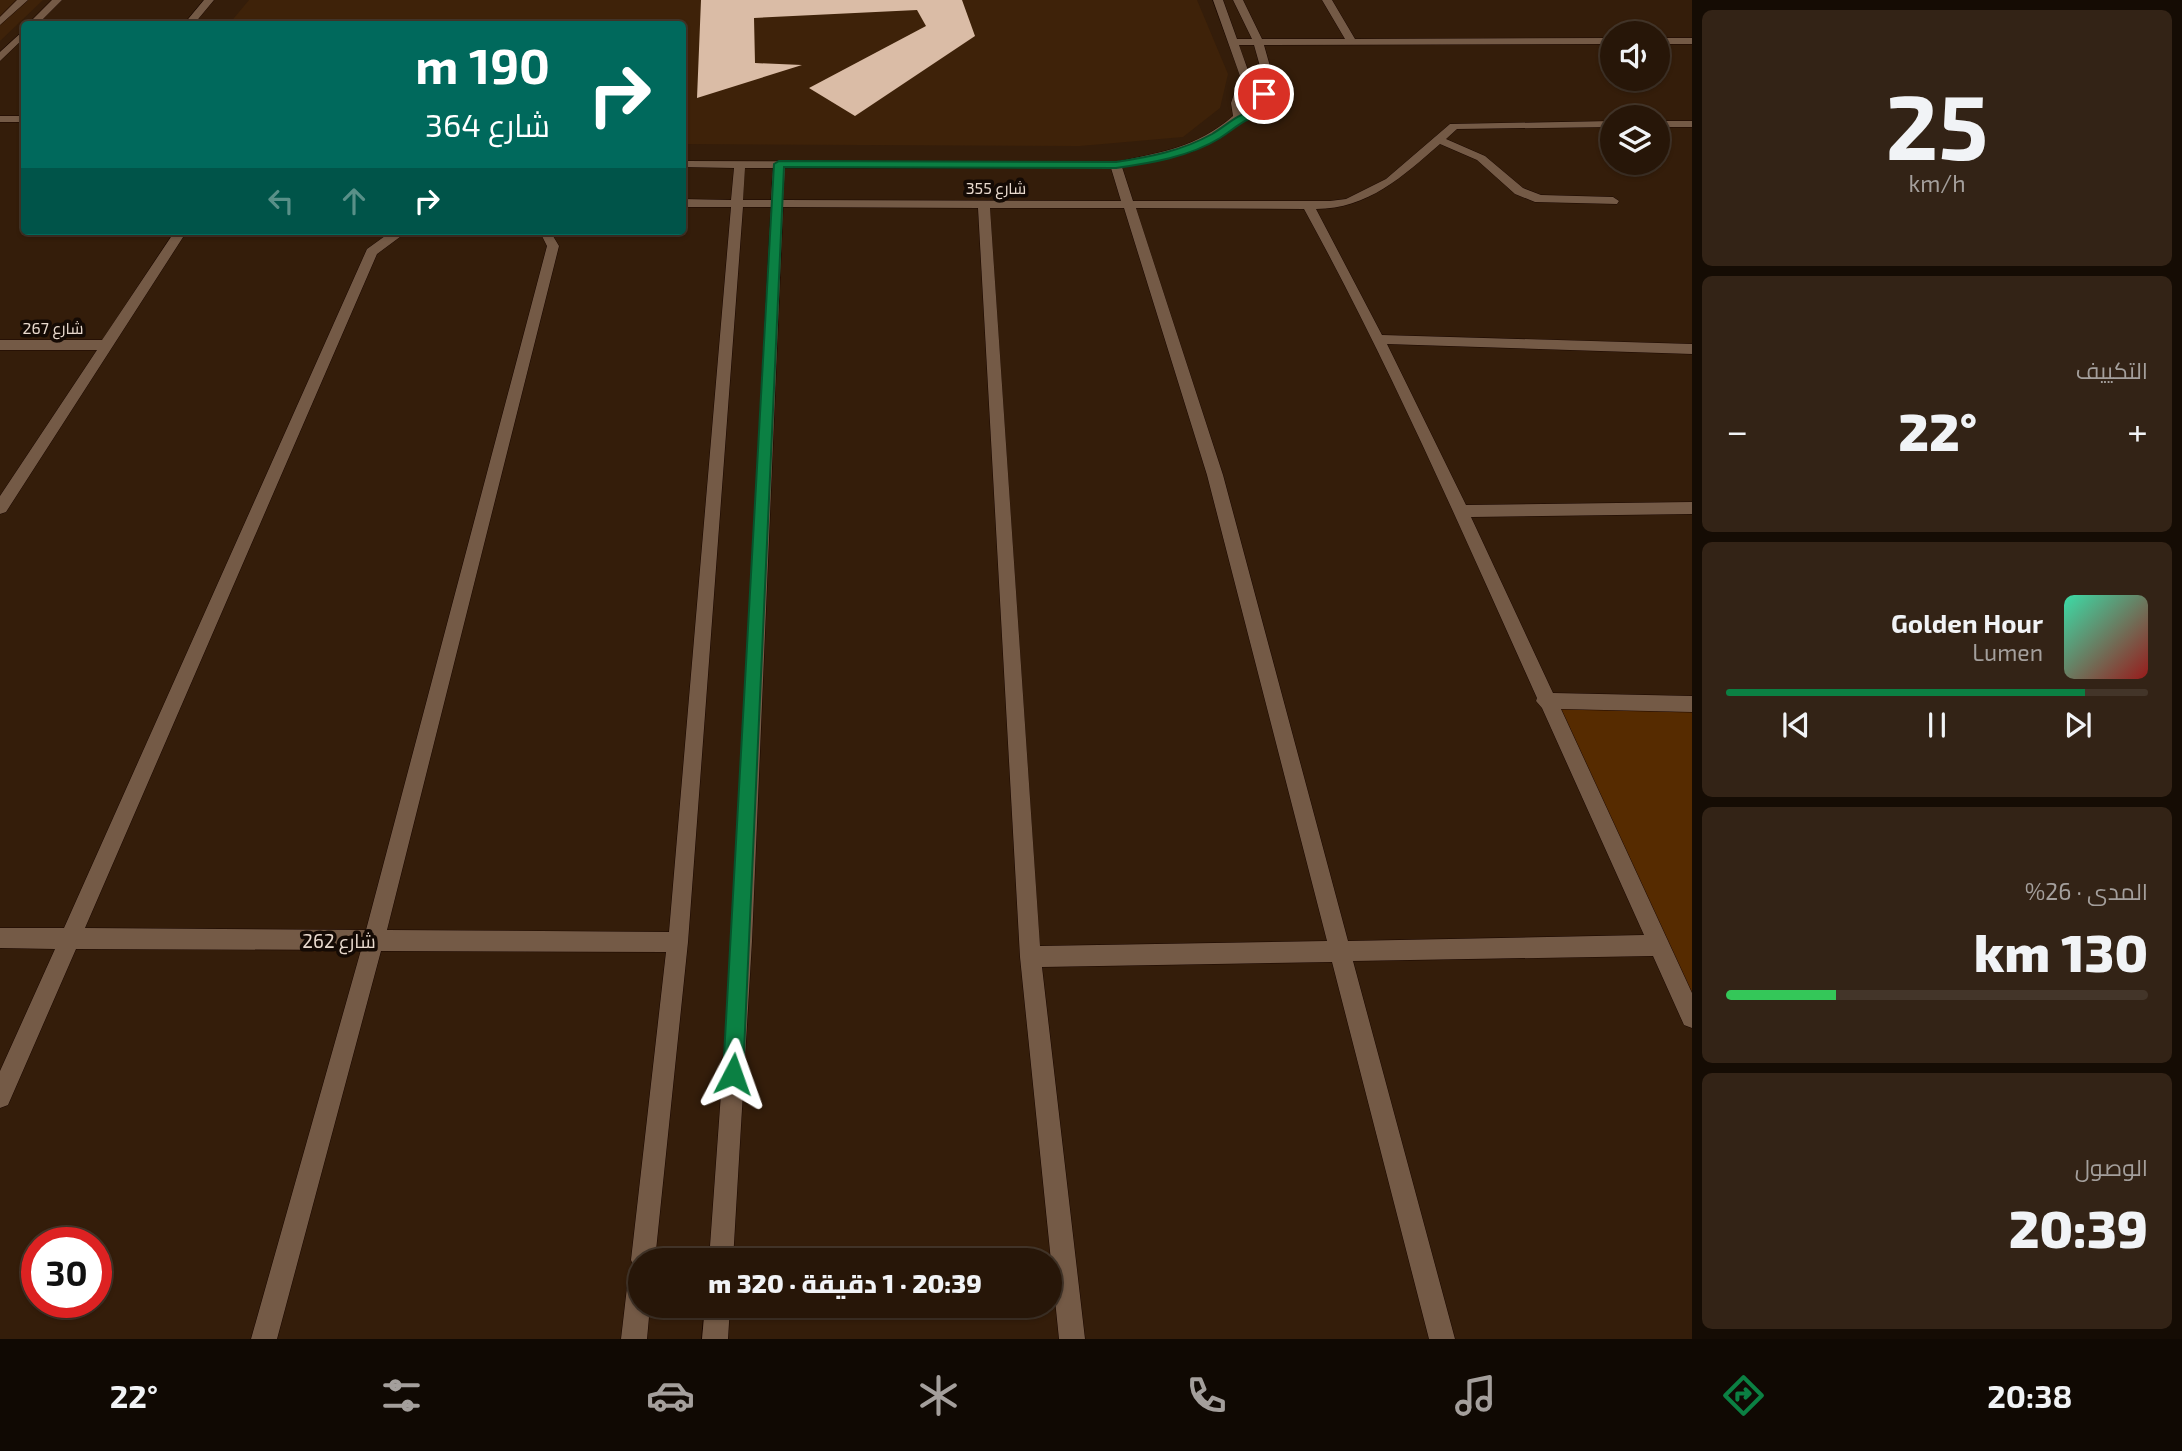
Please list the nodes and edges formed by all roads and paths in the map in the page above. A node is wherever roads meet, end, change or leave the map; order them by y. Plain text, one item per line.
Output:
1 (23, 0) edge
2 (57, 0) edge
3 (209, 0) edge
4 (1218, 0) edge
5 (1238, 0) edge
6 (1327, 0) edge
7 (36, 21) edge
8 (192, 21) edge
9 (0, 22) edge
10 (21, 36) edge
11 (1351, 40) junction
12 (1258, 41) junction
13 (1600, 41) edge
14 (1670, 41) edge
15 (1692, 41) edge
16 (1234, 42) junction
17 (0, 58) edge
18 (1239, 117) junction
19 (0, 119) edge
20 (21, 119) edge
21 (1600, 124) edge
22 (1670, 124) edge
23 (1692, 124) edge
24 (1437, 139) junction
25 (686, 164) edge
26 (740, 164) junction
27 (779, 164) junction
28 (1116, 165) junction
29 (1613, 201) dead end
30 (778, 202) junction
31 (1128, 202) junction
32 (686, 203) edge
33 (737, 203) junction
34 (984, 203) junction
35 (1309, 206) junction
36 (178, 235) edge
37 (393, 235) edge
38 (548, 235) edge
39 (1378, 340) junction
40 (0, 345) edge
41 (107, 345) junction
42 (1692, 349) edge
43 (2, 501) edge
44 (1692, 508) edge
45 (1461, 511) junction
46 (1545, 701) junction
47 (1692, 704) edge
48 (0, 938) edge
49 (70, 938) junction
50 (374, 940) junction
51 (678, 942) junction
52 (1660, 945) junction
53 (1342, 951) junction
54 (1030, 957) junction
55 (1692, 1017) edge
56 (0, 1097) edge
57 (644, 1248) edge
58 (722, 1248) edge
59 (636, 1318) edge
60 (717, 1318) edge
61 (264, 1339) edge
62 (634, 1339) edge
63 (715, 1339) edge
64 (1072, 1339) edge
65 (1442, 1339) edge

1 - 9 street
2 - 7 street
3 - 8 street
4 - 16 street
5 - 12 street
6 - 11 street
10 - 17 street
11 - 12 street
11 - 13 street
12 - 16 street
12 - 18 street
14 - 15 street
16 - 18 street
18 - 28 street
19 - 20 street
21 - 24 street, شارع 355
22 - 23 street
24 - 29 street
24 - 35 street, شارع 355
25 - 26 street
26 - 27 street
26 - 33 street
27 - 28 street
27 - 30 street
28 - 31 street
30 - 33 street, شارع 355
30 - 34 street, شارع 355
30 - 58 street
31 - 34 street, شارع 355
31 - 35 street, شارع 355
31 - 53 street
32 - 33 street, شارع 355
33 - 51 street
34 - 54 street
35 - 39 street
36 - 41 street
37 - 49 street
38 - 50 street
39 - 42 street
39 - 45 street
40 - 41 street, شارع 267
41 - 43 street
44 - 45 street
45 - 46 street
46 - 47 street
46 - 52 street
48 - 49 street, شارع 262
49 - 50 street, شارع 262
49 - 56 street
50 - 51 street, شارع 262
50 - 61 street
51 - 57 street
52 - 53 street
52 - 55 street
53 - 54 street
53 - 65 street
54 - 64 street
59 - 62 street
60 - 63 street

